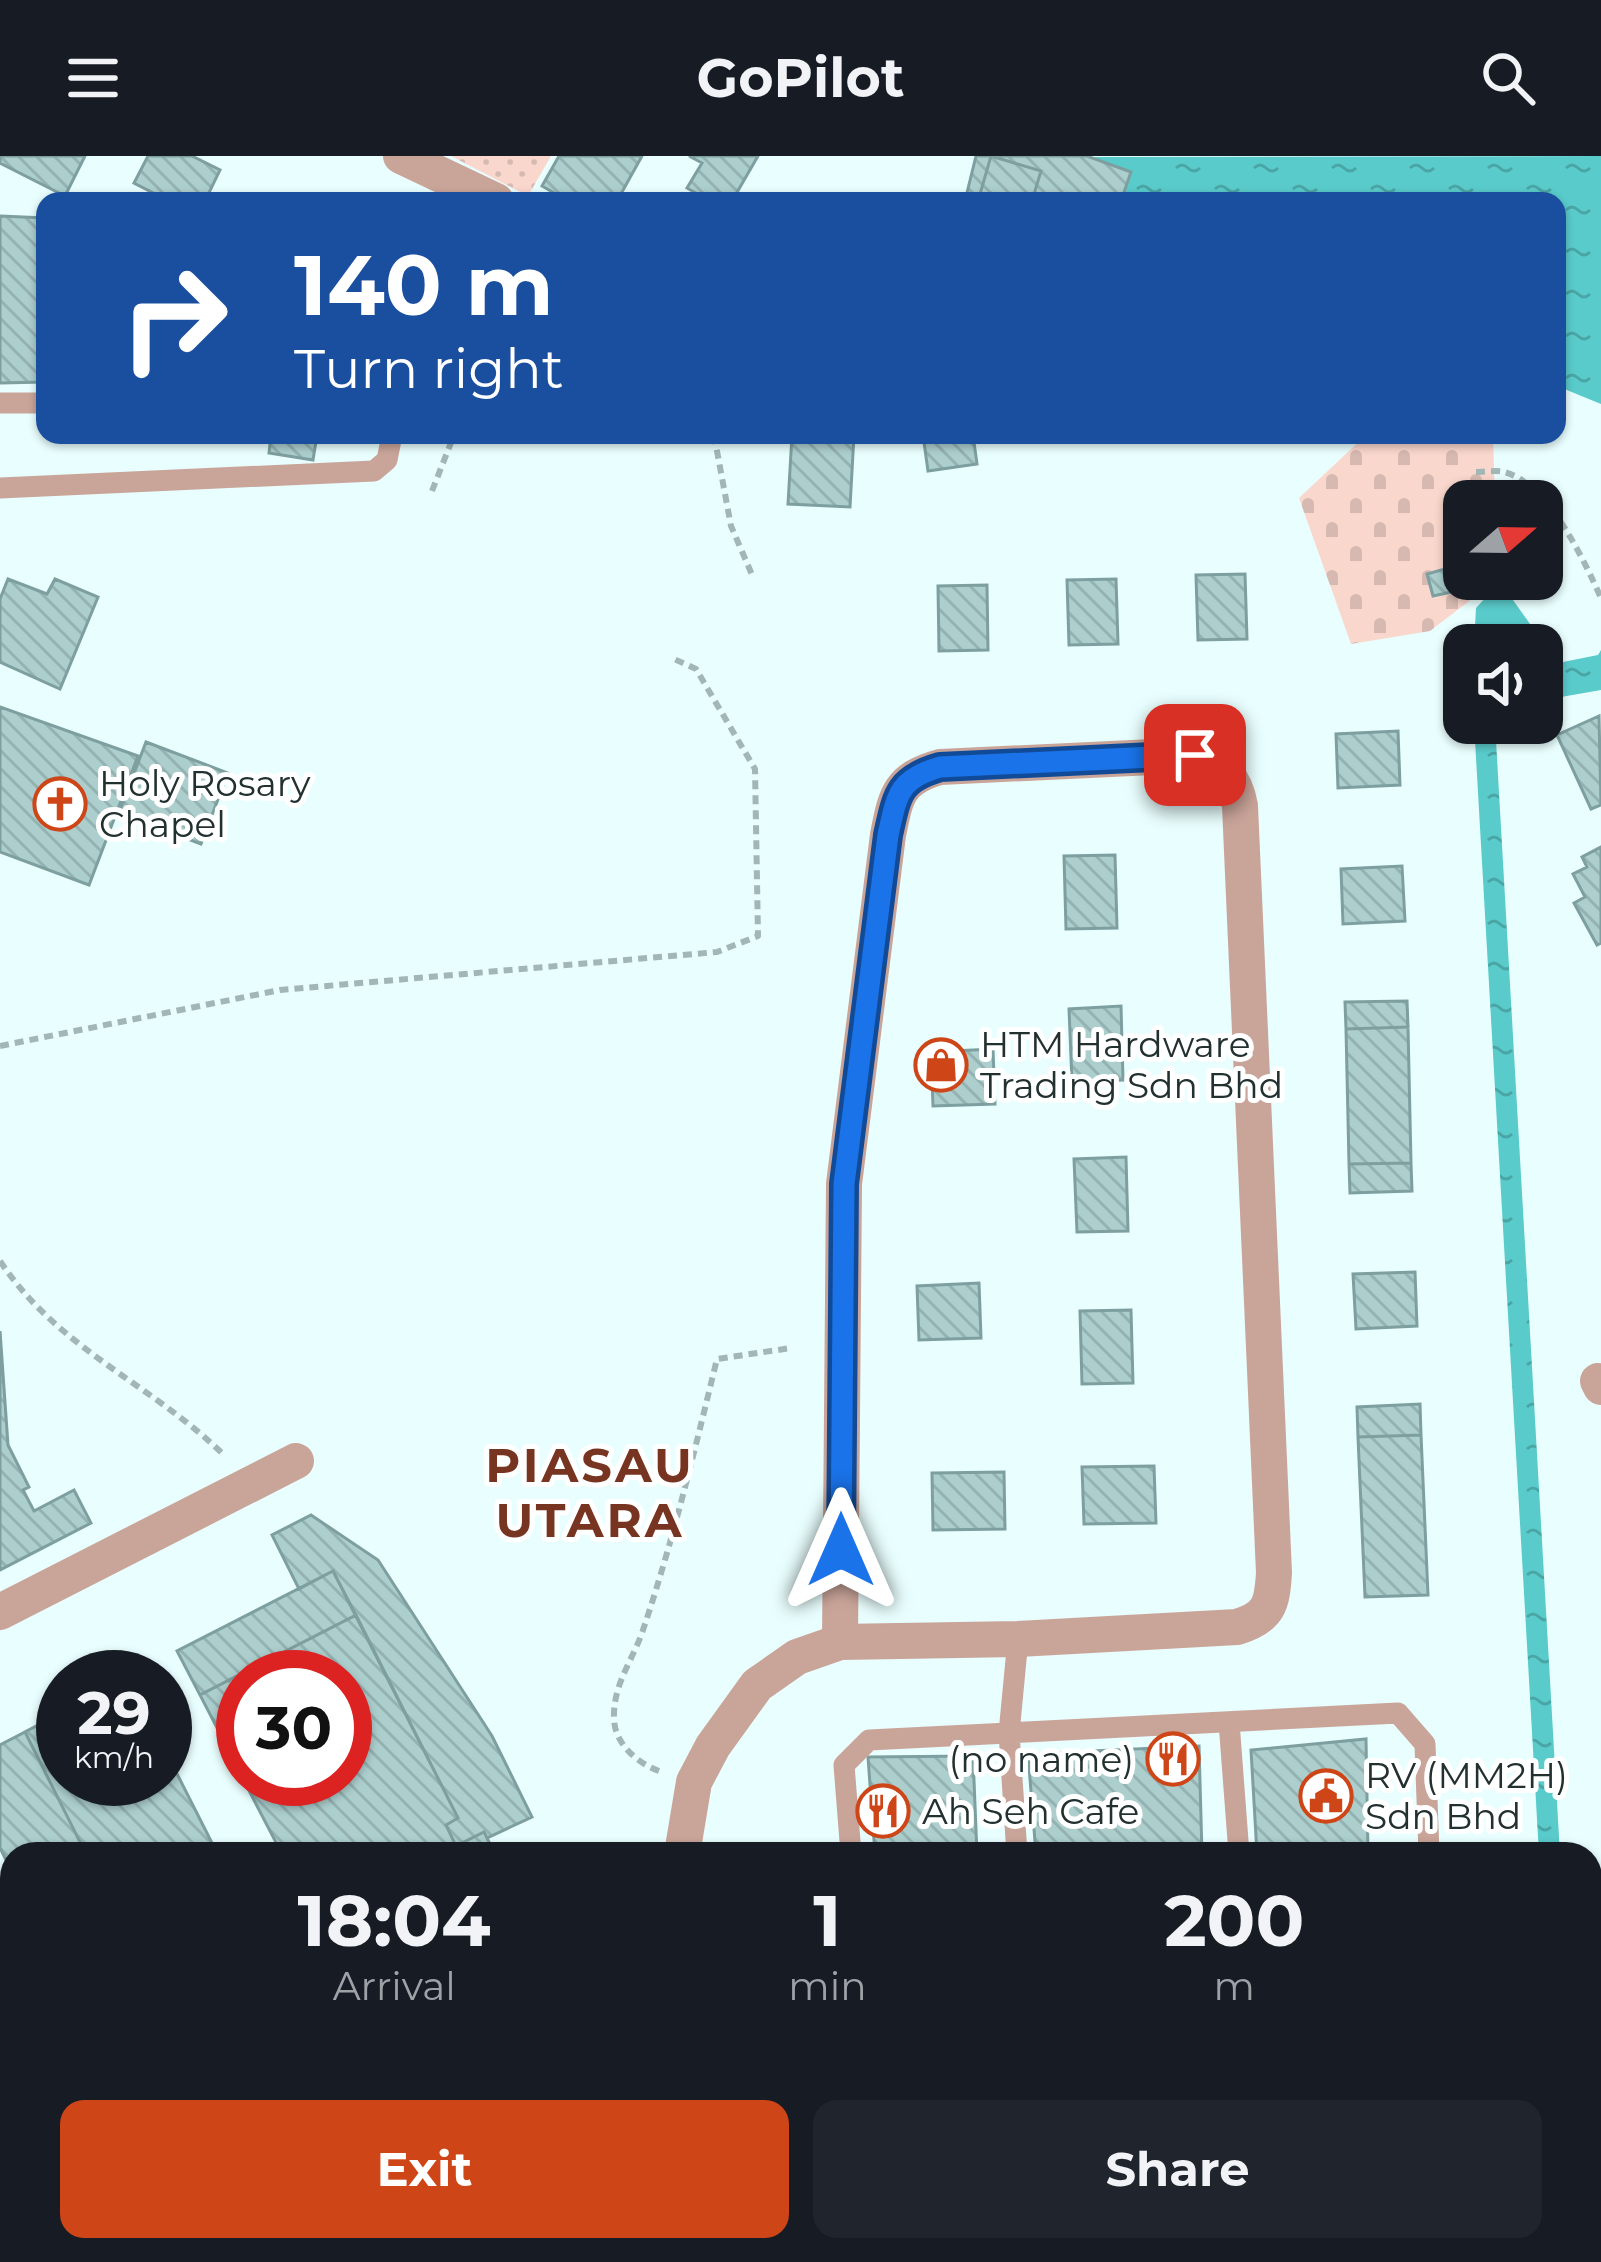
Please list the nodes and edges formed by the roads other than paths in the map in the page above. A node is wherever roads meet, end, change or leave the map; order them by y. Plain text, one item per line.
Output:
1 (401, 156) edge
2 (438, 188) edge
3 (36, 403) edge
4 (0, 404) edge
5 (390, 444) edge
6 (0, 488) edge
7 (296, 1461) dead end
8 (0, 1612) edge
9 (1018, 1639) junction
10 (840, 1642) junction
11 (1229, 1722) junction
12 (1009, 1733) junction
13 (685, 1842) edge
14 (850, 1842) edge
15 (1016, 1842) edge
16 (1238, 1842) edge
17 (1429, 1842) edge

1 - 2 street
3 - 4 lane
5 - 6 lane
7 - 8 street
9 - 10 street
9 - 10 street
9 - 12 lane
10 - 13 street
11 - 12 lane
11 - 16 lane
11 - 17 lane
12 - 14 lane
12 - 15 lane

